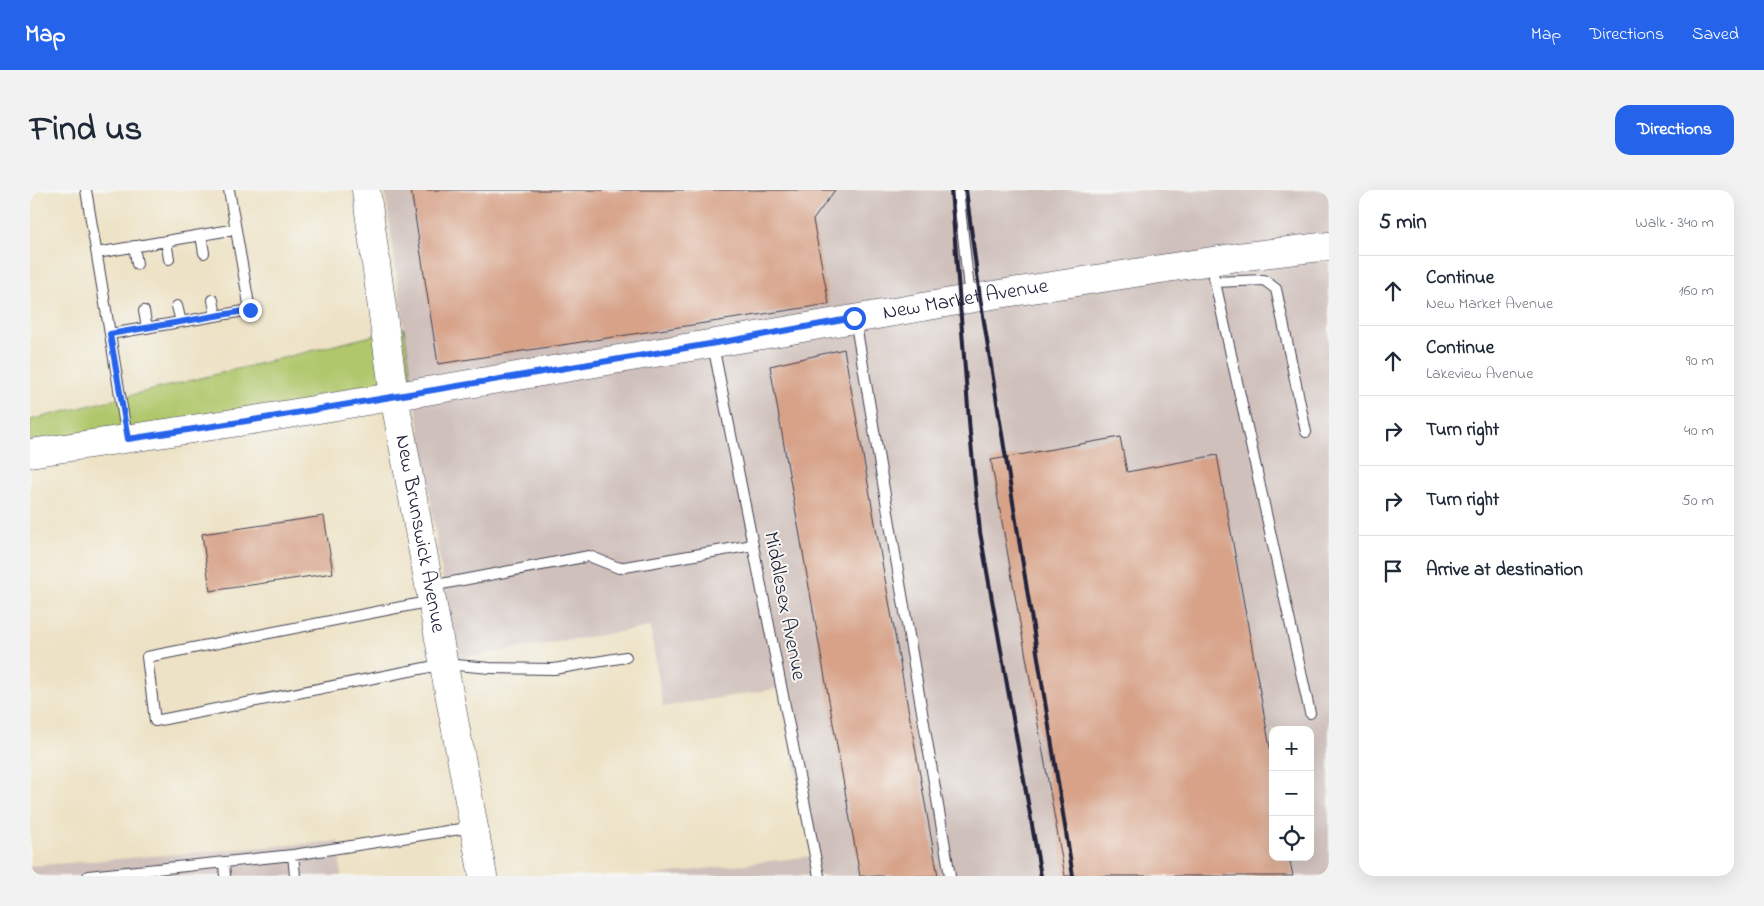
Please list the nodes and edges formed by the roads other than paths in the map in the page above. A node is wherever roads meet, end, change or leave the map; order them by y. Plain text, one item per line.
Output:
1 (86, 190) edge
2 (229, 190) edge
3 (366, 190) edge
4 (958, 190) edge
5 (236, 229) junction
6 (201, 235) junction
7 (166, 240) junction
8 (134, 246) junction
9 (1329, 246) edge
10 (96, 252) junction
11 (204, 253) dead end
12 (169, 259) dead end
13 (137, 264) dead end
14 (1213, 272) junction
15 (970, 299) junction
16 (213, 300) dead end
17 (178, 306) dead end
18 (144, 312) dead end
19 (216, 316) junction
20 (854, 318) junction
21 (180, 322) junction
22 (147, 328) junction
23 (110, 334) junction
24 (712, 344) junction
25 (394, 396) junction
26 (1306, 432) dead end
27 (128, 439) junction
28 (30, 453) edge
29 (753, 544) junction
30 (431, 594) junction
31 (626, 657) dead end
32 (445, 664) junction
33 (1310, 713) dead end
34 (475, 827) junction
35 (294, 856) junction
36 (224, 862) junction
37 (88, 876) edge
38 (225, 876) edge
39 (295, 876) edge
40 (484, 876) edge
41 (819, 876) edge
42 (950, 876) edge

1 - 10 lane
2 - 5 lane
3 - 25 main road, New Brunswick Avenue
4 - 15 lane
5 - 6 lane
5 - 19 lane
6 - 7 lane
6 - 11 lane
7 - 8 lane
7 - 12 lane
8 - 10 lane
8 - 13 lane
9 - 14 main road, New Market Avenue
10 - 23 lane
14 - 15 main road, New Market Avenue
14 - 26 lane
14 - 33 lane
15 - 20 main road, New Market Avenue
16 - 19 lane
17 - 21 lane
18 - 22 lane
19 - 21 lane
20 - 24 main road, New Market Avenue
20 - 42 lane
21 - 22 lane
22 - 23 lane
23 - 27 lane
24 - 25 main road, New Market Avenue
24 - 29 lane, Middlesex Avenue
25 - 27 main road, New Market Avenue
25 - 30 main road, New Brunswick Avenue
27 - 28 main road, New Market Avenue
29 - 30 lane
29 - 41 lane, Middlesex Avenue
30 - 32 main road, New Brunswick Avenue
30 - 32 lane
31 - 32 lane
32 - 34 main road, New Brunswick Avenue
34 - 35 lane
34 - 40 main road, New Brunswick Avenue
35 - 36 lane
35 - 39 lane
36 - 37 lane
36 - 38 lane

